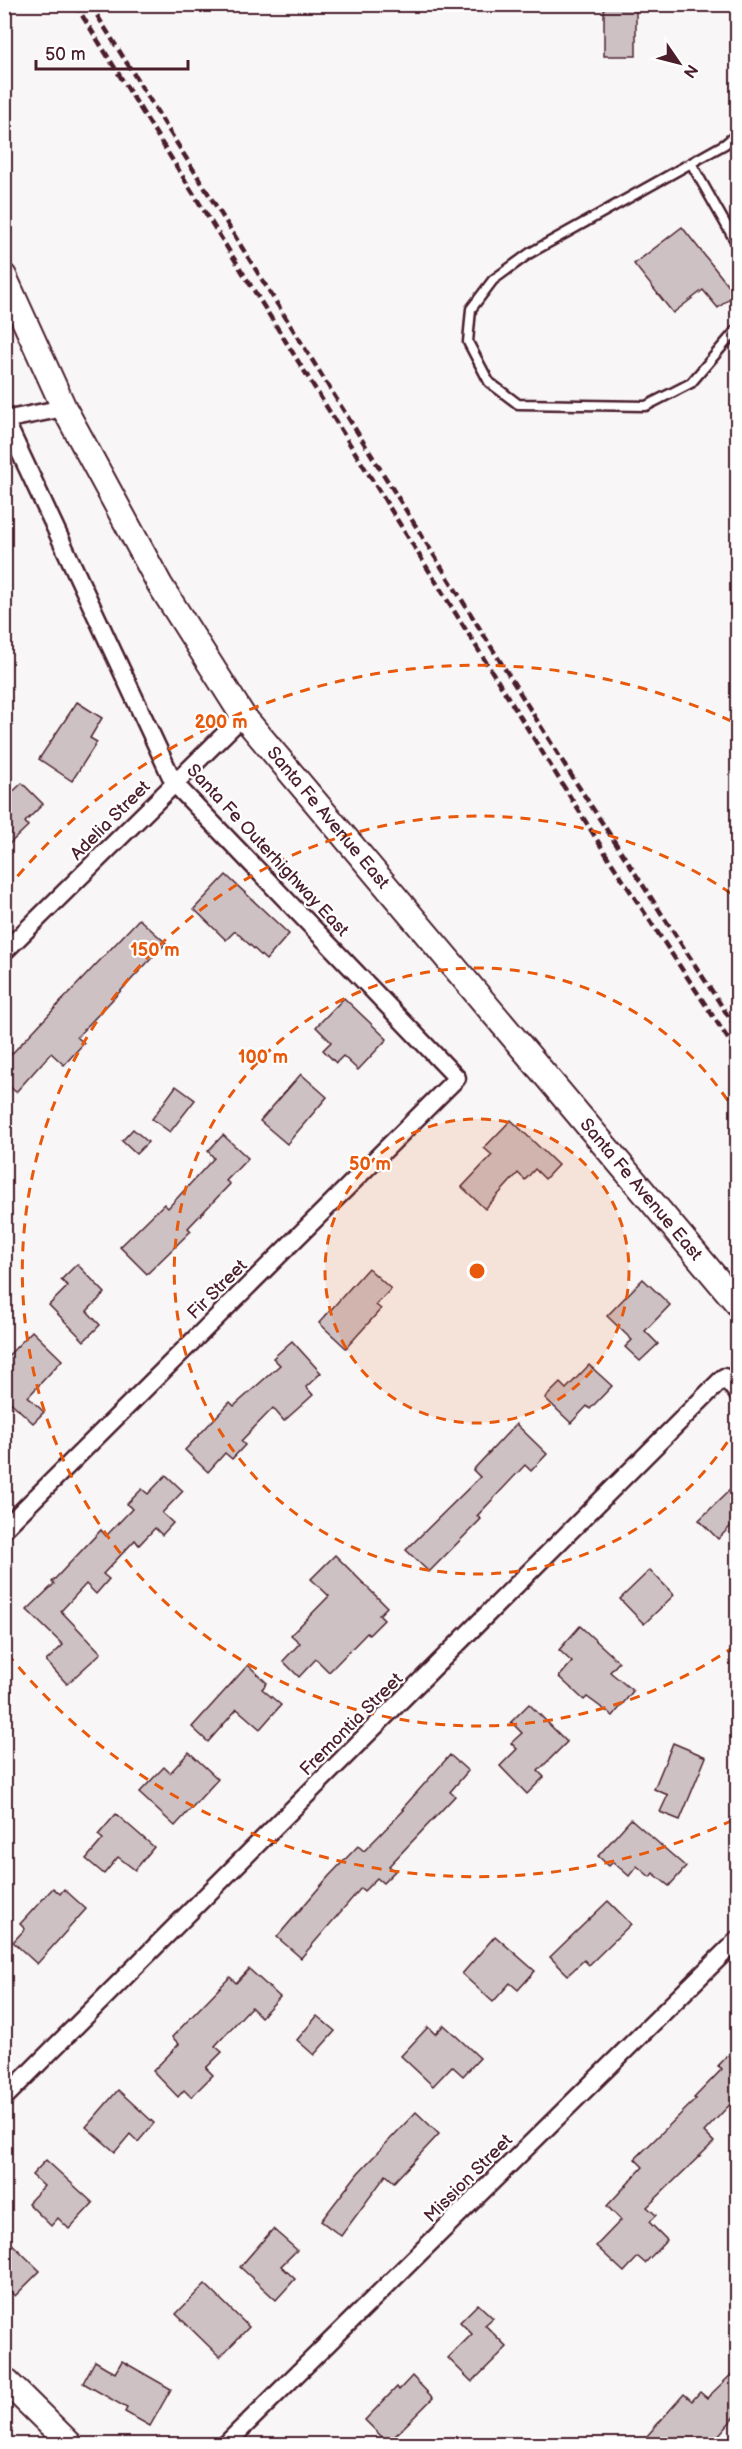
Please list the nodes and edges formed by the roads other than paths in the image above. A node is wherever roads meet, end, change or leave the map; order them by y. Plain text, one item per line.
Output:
1 (738, 133) edge
2 (691, 163) junction
3 (738, 246) edge
4 (4, 276) edge
5 (738, 328) edge
6 (64, 408) junction
7 (5, 420) edge
8 (243, 716) junction
9 (174, 783) junction
10 (4, 952) edge
11 (458, 1078) joint
12 (738, 1304) edge
13 (738, 1394) edge
14 (4, 1529) edge
15 (738, 1939) edge
16 (4, 2098) edge
17 (4, 2379) edge
18 (70, 2445) edge
19 (226, 2445) edge

1 - 2 lane
2 - 3 lane
2 - 5 lane
4 - 6 street, Santa Fe Avenue East
6 - 7 street
6 - 8 street, Santa Fe Avenue East
7 - 9 street, Santa Fe Outerhighway East
8 - 9 street, Adelia Street
8 - 12 street, Santa Fe Avenue East
9 - 10 street, Adelia Street
9 - 11 street, Santa Fe Outerhighway East
11 - 14 street, Fir Street
13 - 16 street, Fremontia Street
15 - 19 street, Mission Street
17 - 18 street

